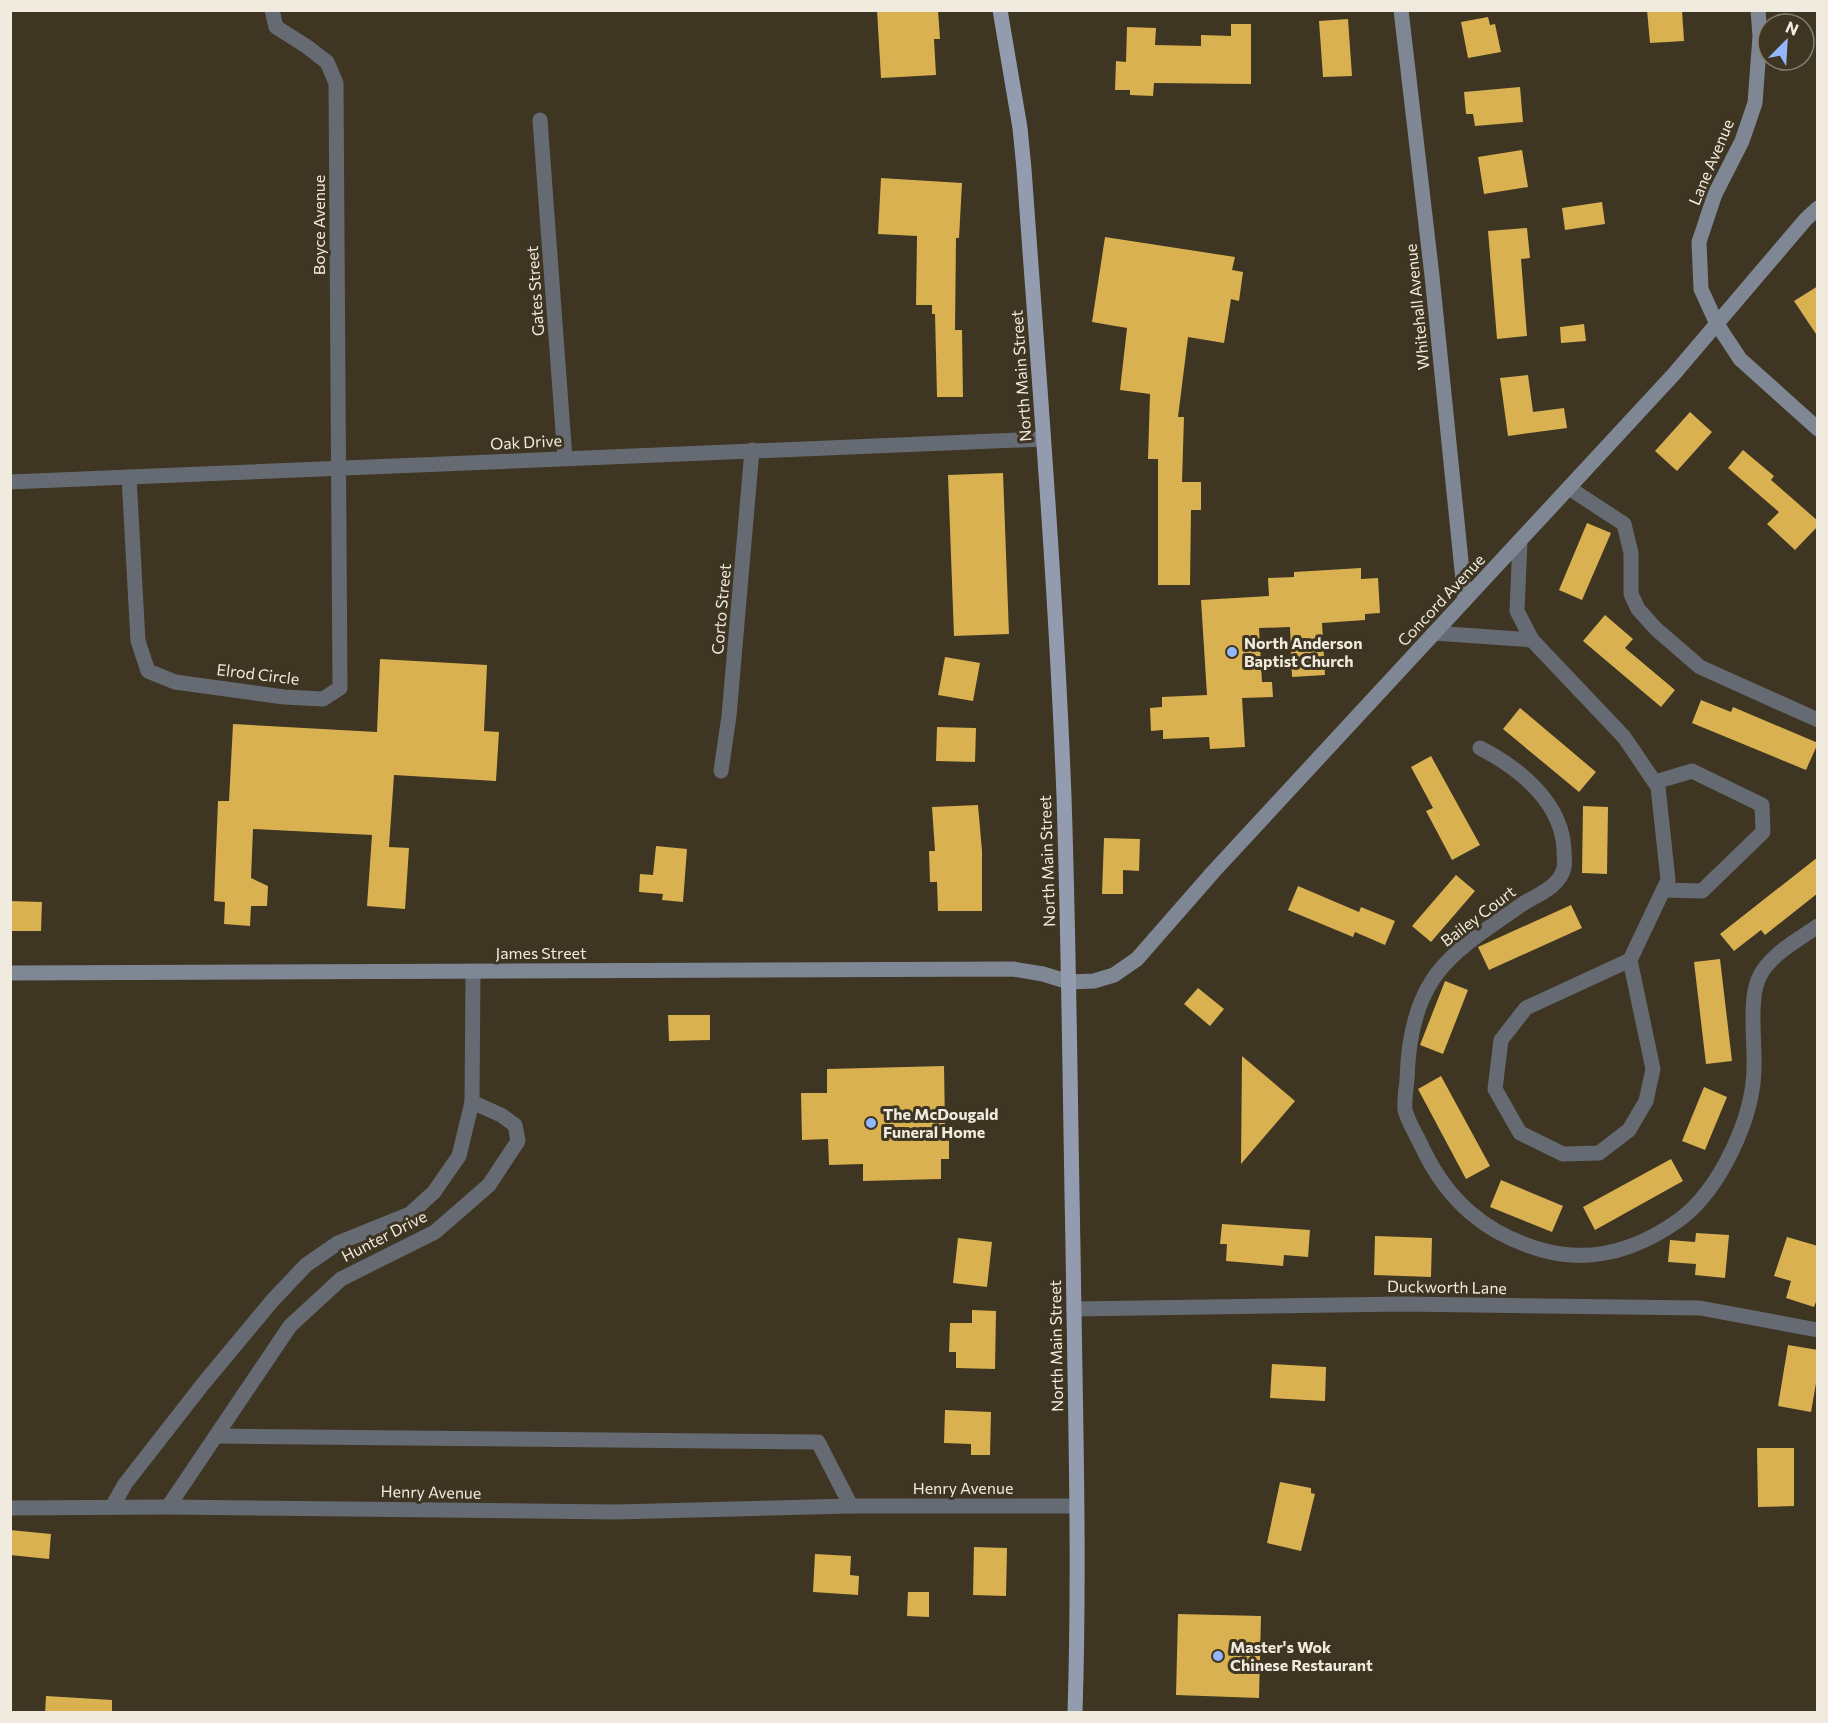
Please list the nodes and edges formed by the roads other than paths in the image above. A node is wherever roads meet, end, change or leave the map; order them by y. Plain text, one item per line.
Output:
1 (272, 10) edge
2 (1000, 10) edge
3 (1401, 10) edge
4 (1758, 10) edge
5 (540, 120) dead end
6 (1818, 208) edge
7 (1718, 324) junction
8 (1818, 429) edge
9 (1043, 439) junction
10 (752, 450) junction
11 (565, 458) junction
12 (339, 469) junction
13 (129, 477) junction
14 (10, 482) edge
15 (1569, 488) junction
16 (1520, 541) junction
17 (1465, 600) junction
18 (1434, 633) junction
19 (1532, 640) junction
20 (1818, 720) edge
21 (1480, 748) dead end
22 (721, 771) dead end
23 (1655, 782) junction
24 (1664, 890) junction
25 (1818, 926) edge
26 (1630, 960) junction
27 (473, 971) junction
28 (10, 973) edge
29 (1069, 982) junction
30 (472, 1102) junction
31 (1074, 1309) junction
32 (1818, 1330) edge
33 (216, 1436) junction
34 (851, 1506) junction
35 (1076, 1506) junction
36 (112, 1507) junction
37 (168, 1507) junction
38 (10, 1508) edge
39 (1075, 1713) edge

1 - 12 street, Boyce Avenue
2 - 9 main road, North Main Street
3 - 17 street, Whitehall Avenue
4 - 7 street, Lane Avenue
5 - 11 street, Gates Street
6 - 7 street, Concord Avenue
7 - 8 street, Lane Avenue
7 - 15 street, Concord Avenue
9 - 10 street, Oak Drive
9 - 29 main road, North Main Street
10 - 11 street, Oak Drive
10 - 22 street, Corto Street
11 - 12 street, Oak Drive
12 - 13 street, Oak Drive
12 - 13 street, Elrod Circle
13 - 14 street, Oak Drive
15 - 16 street, Concord Avenue
15 - 20 street
16 - 17 street, Concord Avenue
16 - 19 street
17 - 18 street, Concord Avenue
18 - 19 street
18 - 29 street, Concord Avenue
19 - 23 street
21 - 25 street, Bailey Court
23 - 24 street
23 - 24 street
24 - 26 street
26 - 26 street
27 - 28 street, James Street
27 - 29 street, James Street
27 - 30 street, Hunter Drive
29 - 31 main road, North Main Street
30 - 33 street, Hunter Drive
30 - 36 street, Hunter Drive
31 - 32 street, Duckworth Lane
31 - 35 main road, North Main Street
33 - 34 street
33 - 37 street, Hunter Drive
34 - 35 street, Henry Avenue
34 - 37 street, Henry Avenue
35 - 39 main road, North Main Street
36 - 37 street, Henry Avenue
36 - 38 street, Henry Avenue

